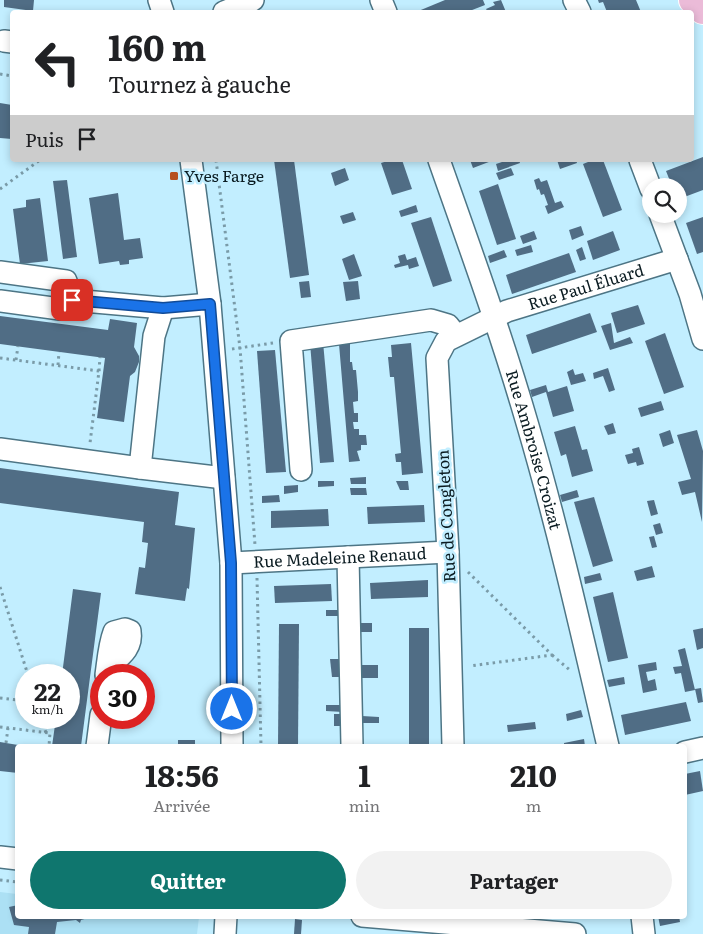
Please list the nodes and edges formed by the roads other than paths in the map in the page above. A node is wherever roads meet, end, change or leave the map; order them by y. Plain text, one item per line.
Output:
1 (253, 0) edge
2 (693, 0) edge
3 (229, 10) edge
4 (703, 10) edge
5 (191, 162) edge
6 (439, 162) edge
7 (641, 162) edge
8 (647, 178) edge
9 (663, 223) edge
10 (677, 259) junction
11 (0, 272) edge
12 (72, 300) junction
13 (0, 301) edge
14 (210, 304) junction
15 (163, 308) junction
16 (494, 318) junction
17 (456, 335) junction
18 (703, 339) edge
19 (0, 449) edge
20 (140, 468) junction
21 (301, 470) dead end
22 (224, 478) junction
23 (448, 552) junction
24 (348, 557) junction
25 (231, 563) junction
26 (99, 729) edge
27 (97, 744) edge
28 (232, 744) edge
29 (352, 744) edge
30 (453, 744) edge
31 (608, 744) edge
32 (703, 748) edge
33 (687, 752) edge
34 (0, 857) edge
35 (15, 859) edge
36 (226, 919) edge
37 (427, 919) edge
38 (642, 919) edge
39 (449, 920) edge
40 (224, 934) edge
41 (575, 934) edge
42 (644, 934) edge

1 - 3 street
2 - 4 main road
5 - 14 street
6 - 16 street, Rue Ambroise Croizat
7 - 8 street
9 - 10 street
10 - 16 street, Rue Paul Éluard
10 - 18 street
11 - 12 street
12 - 13 street
12 - 15 street
14 - 15 street
14 - 22 street
15 - 20 street
16 - 17 street, Rue de Congleton
16 - 31 street, Rue Ambroise Croizat
17 - 21 street
17 - 23 street, Rue de Congleton
19 - 20 street
20 - 22 street
22 - 25 street
23 - 24 street, Rue Madeleine Renaud
23 - 30 street, Rue de Congleton
24 - 25 street, Rue Madeleine Renaud
24 - 29 street
25 - 28 street
26 - 27 street
32 - 33 street
34 - 35 street
36 - 40 street
37 - 39 street
38 - 42 street
39 - 41 street

